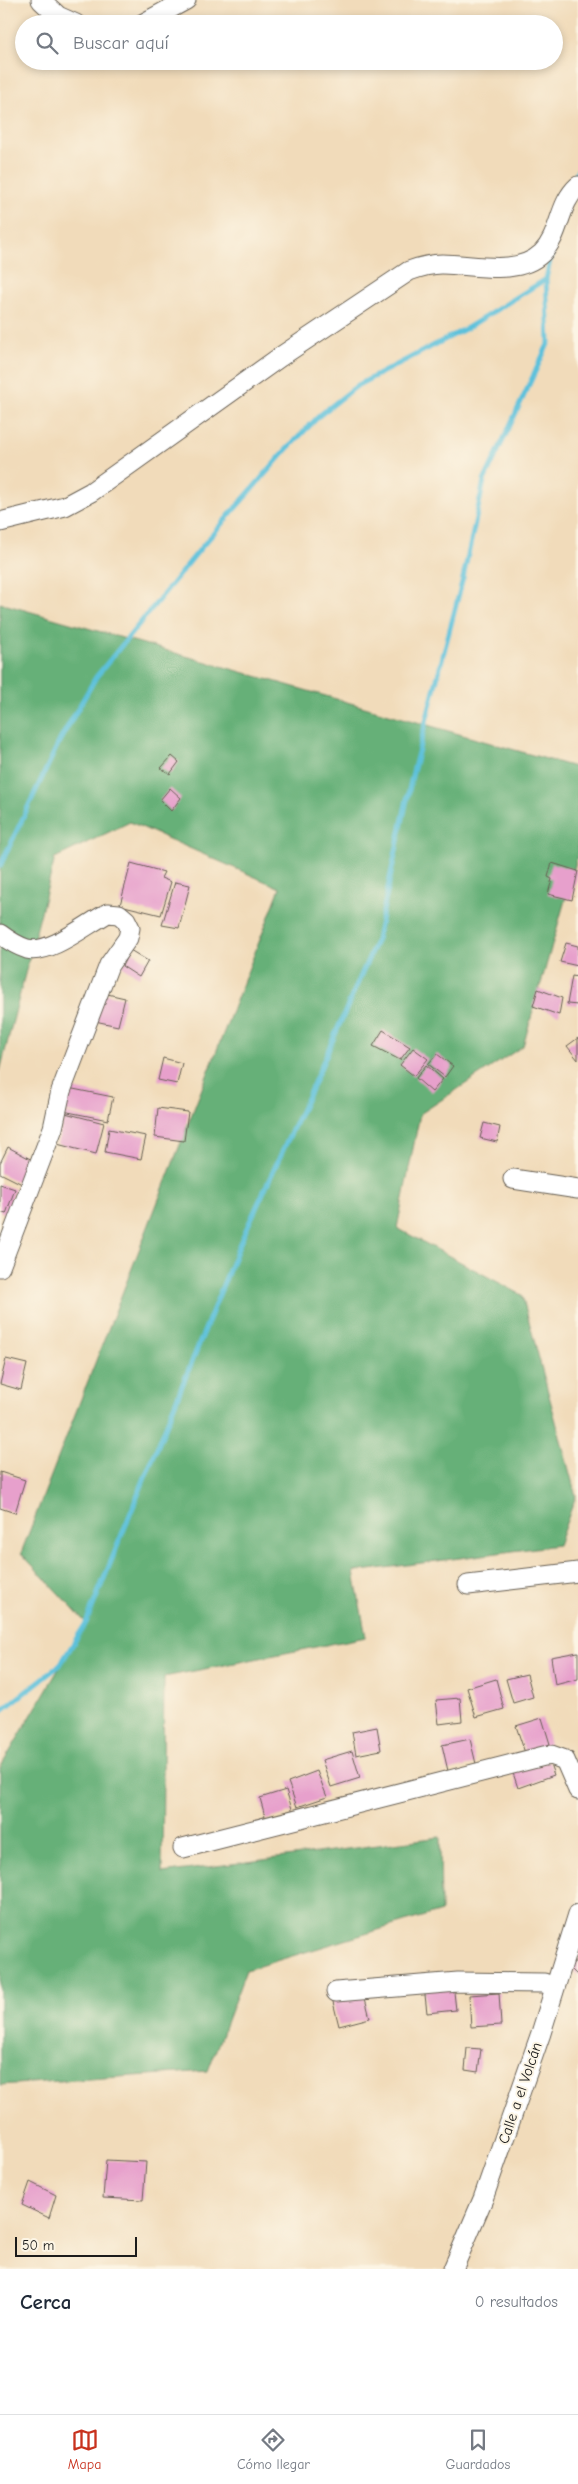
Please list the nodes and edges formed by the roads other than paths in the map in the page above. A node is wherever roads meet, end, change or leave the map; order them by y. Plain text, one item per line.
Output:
1 (41, 0) edge
2 (186, 0) edge
3 (57, 15) edge
4 (158, 15) edge
5 (578, 186) edge
6 (0, 522) edge
7 (0, 934) edge
8 (513, 1179) dead end
9 (578, 1188) edge
10 (0, 1267) edge
11 (578, 1572) edge
12 (468, 1585) dead end
13 (578, 1790) edge
14 (183, 1848) dead end
15 (578, 1914) edge
16 (554, 1987) junction
17 (336, 1992) dead end
18 (453, 2269) edge

1 - 3 street
2 - 4 street
5 - 6 street
7 - 10 street
8 - 9 street
11 - 12 street
13 - 14 street
15 - 16 street, Calle a el Volcán
16 - 17 street
16 - 18 street, Calle a el Volcán

